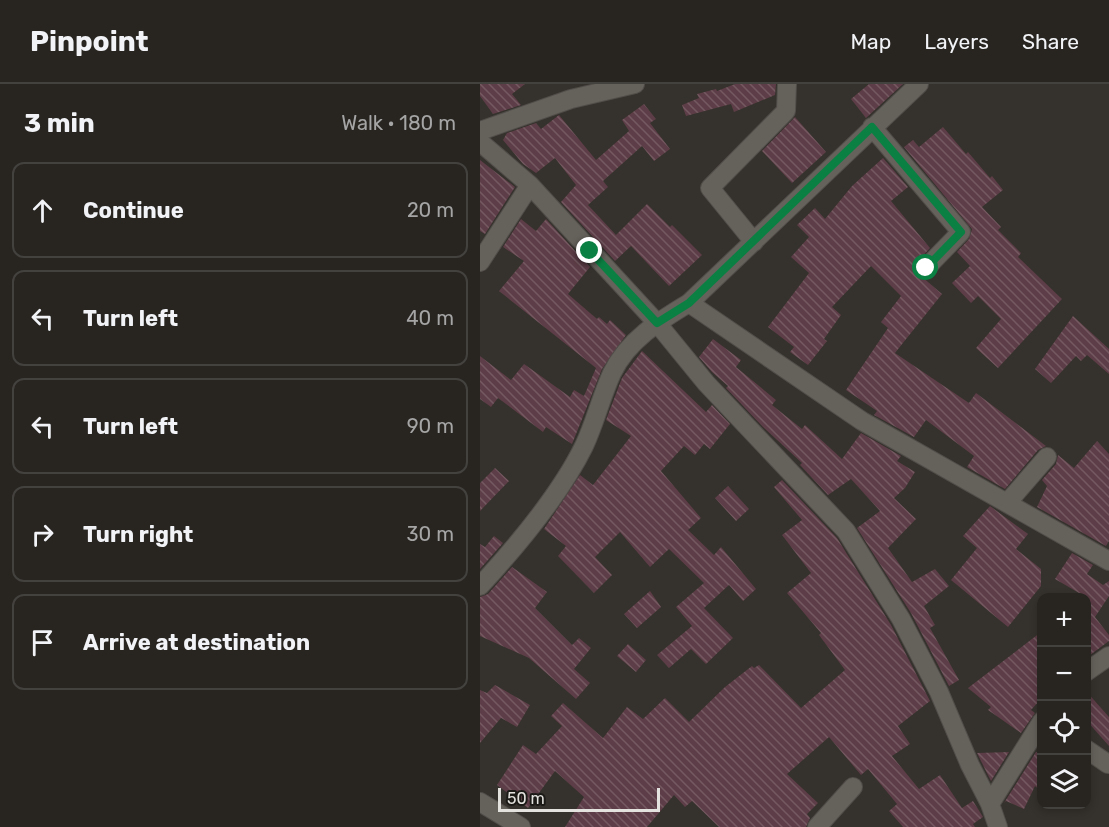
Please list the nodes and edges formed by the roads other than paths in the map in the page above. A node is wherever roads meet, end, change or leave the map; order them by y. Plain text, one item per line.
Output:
1 (635, 84) edge
2 (787, 84) edge
3 (919, 84) edge
4 (872, 127) junction
5 (480, 131) edge
6 (480, 142) edge
7 (530, 185) junction
8 (754, 242) junction
9 (480, 262) edge
10 (926, 268) dead end
11 (689, 303) junction
12 (657, 323) junction
13 (1047, 457) dead end
14 (1008, 502) junction
15 (1109, 561) edge
16 (480, 586) edge
17 (1109, 656) edge
18 (1091, 669) edge
19 (1037, 728) edge
20 (1091, 752) edge
21 (1108, 764) edge
22 (853, 787) dead end
23 (480, 802) edge
24 (990, 804) junction
25 (521, 827) edge
26 (817, 827) edge
27 (998, 827) edge

1 - 5 street
2 - 8 street
3 - 4 street
4 - 8 street
4 - 10 street
6 - 7 street
7 - 9 street
7 - 12 street
8 - 11 street
11 - 12 street
11 - 14 street
12 - 16 street
12 - 24 street
13 - 14 street
14 - 15 street
17 - 18 street
19 - 24 street
20 - 21 street
22 - 26 street
23 - 25 street
24 - 27 street

